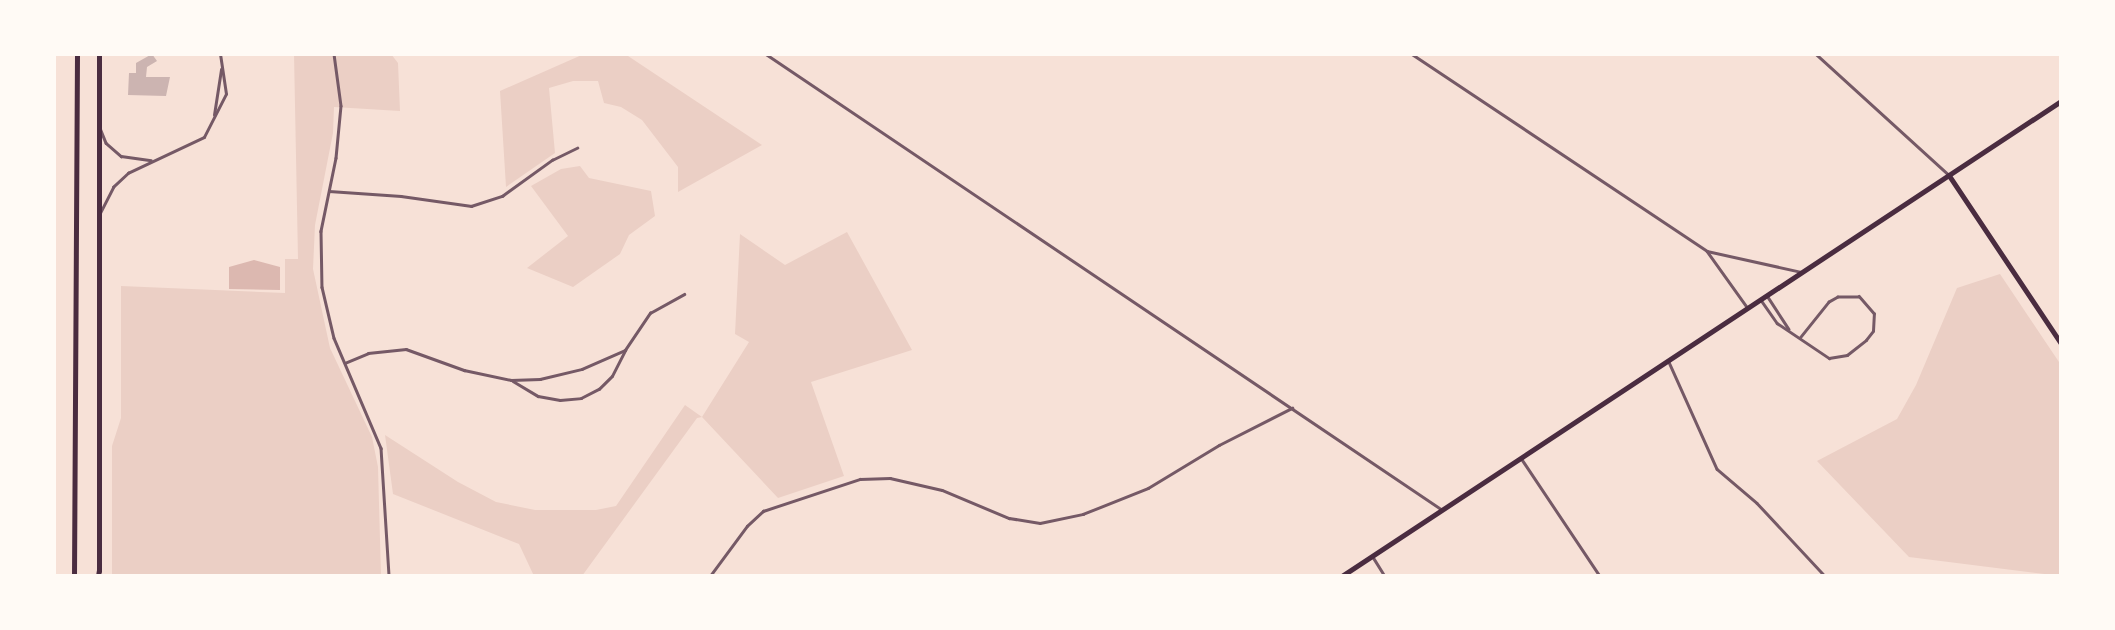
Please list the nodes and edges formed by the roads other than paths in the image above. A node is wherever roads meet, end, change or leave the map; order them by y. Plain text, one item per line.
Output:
1 (77, 54) edge
2 (99, 54) edge
3 (220, 54) edge
4 (334, 54) edge
5 (766, 54) edge
6 (1412, 54) edge
7 (1816, 54) edge
8 (221, 70) junction
9 (2061, 101) edge
10 (215, 117) junction
11 (99, 125) junction
12 (577, 148) dead end
13 (154, 160) junction
14 (1949, 175) junction
15 (329, 191) junction
16 (98, 218) junction
17 (1707, 251) junction
18 (1802, 272) junction
19 (684, 294) dead end
20 (1767, 295) junction
21 (1760, 300) junction
22 (1748, 308) junction
23 (1789, 329) junction
24 (1801, 337) junction
25 (2061, 343) edge
26 (625, 350) junction
27 (1669, 362) junction
28 (345, 363) junction
29 (511, 380) junction
30 (1292, 408) junction
31 (1521, 458) junction
32 (1444, 511) junction
33 (1373, 557) junction
34 (99, 574) edge
35 (74, 576) edge
36 (389, 576) edge
37 (710, 576) edge
38 (1342, 576) edge
39 (1385, 576) edge
40 (1600, 576) edge
41 (1825, 576) edge

1 - 35 highway
2 - 11 main road
3 - 8 street
4 - 15 street
5 - 30 street
6 - 17 street
7 - 14 street
8 - 10 street
8 - 10 street
9 - 14 main road
10 - 13 street
11 - 13 street
11 - 16 main road
12 - 15 street
13 - 16 street
14 - 18 main road
14 - 25 main road
15 - 28 street
16 - 34 main road
17 - 18 street
17 - 22 street
18 - 20 main road
19 - 26 street
20 - 21 main road
20 - 23 street
21 - 22 main road
21 - 23 street
22 - 27 main road
23 - 24 street
24 - 24 street
26 - 29 street
26 - 29 street
27 - 31 main road
27 - 41 street
28 - 29 street
28 - 36 street
30 - 32 street
30 - 37 street
31 - 32 main road
31 - 40 street
32 - 33 main road
33 - 38 main road
33 - 39 street

